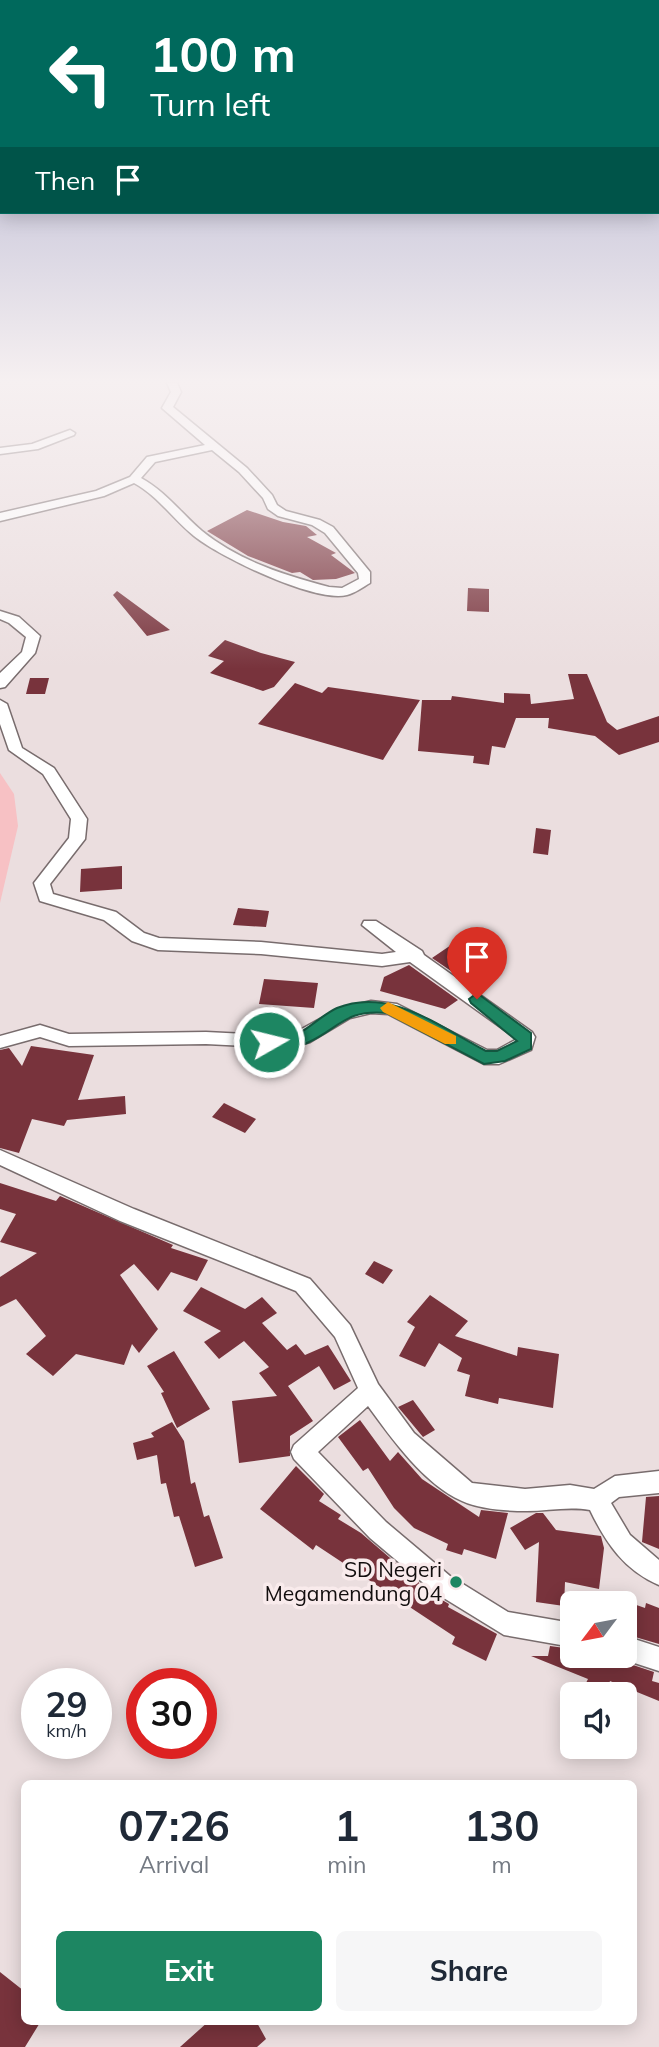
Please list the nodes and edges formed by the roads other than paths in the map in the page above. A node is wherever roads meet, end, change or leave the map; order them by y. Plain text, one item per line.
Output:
1 (134, 479) joint
2 (252, 479) edge
3 (0, 517) edge
4 (0, 615) edge
5 (0, 684) edge
6 (0, 704) edge
7 (370, 925) dead end
8 (416, 956) junction
9 (0, 1042) edge
10 (0, 1157) edge
11 (370, 1391) junction
12 (659, 1482) edge
13 (597, 1500) junction
14 (659, 1573) edge
15 (560, 1633) edge
16 (637, 1652) edge
17 (659, 1659) edge

1 - 2 street
1 - 3 street
4 - 5 street
6 - 8 street
7 - 8 street
8 - 9 street
10 - 11 street
11 - 13 street
11 - 15 street
12 - 13 street
13 - 14 street
16 - 17 street

